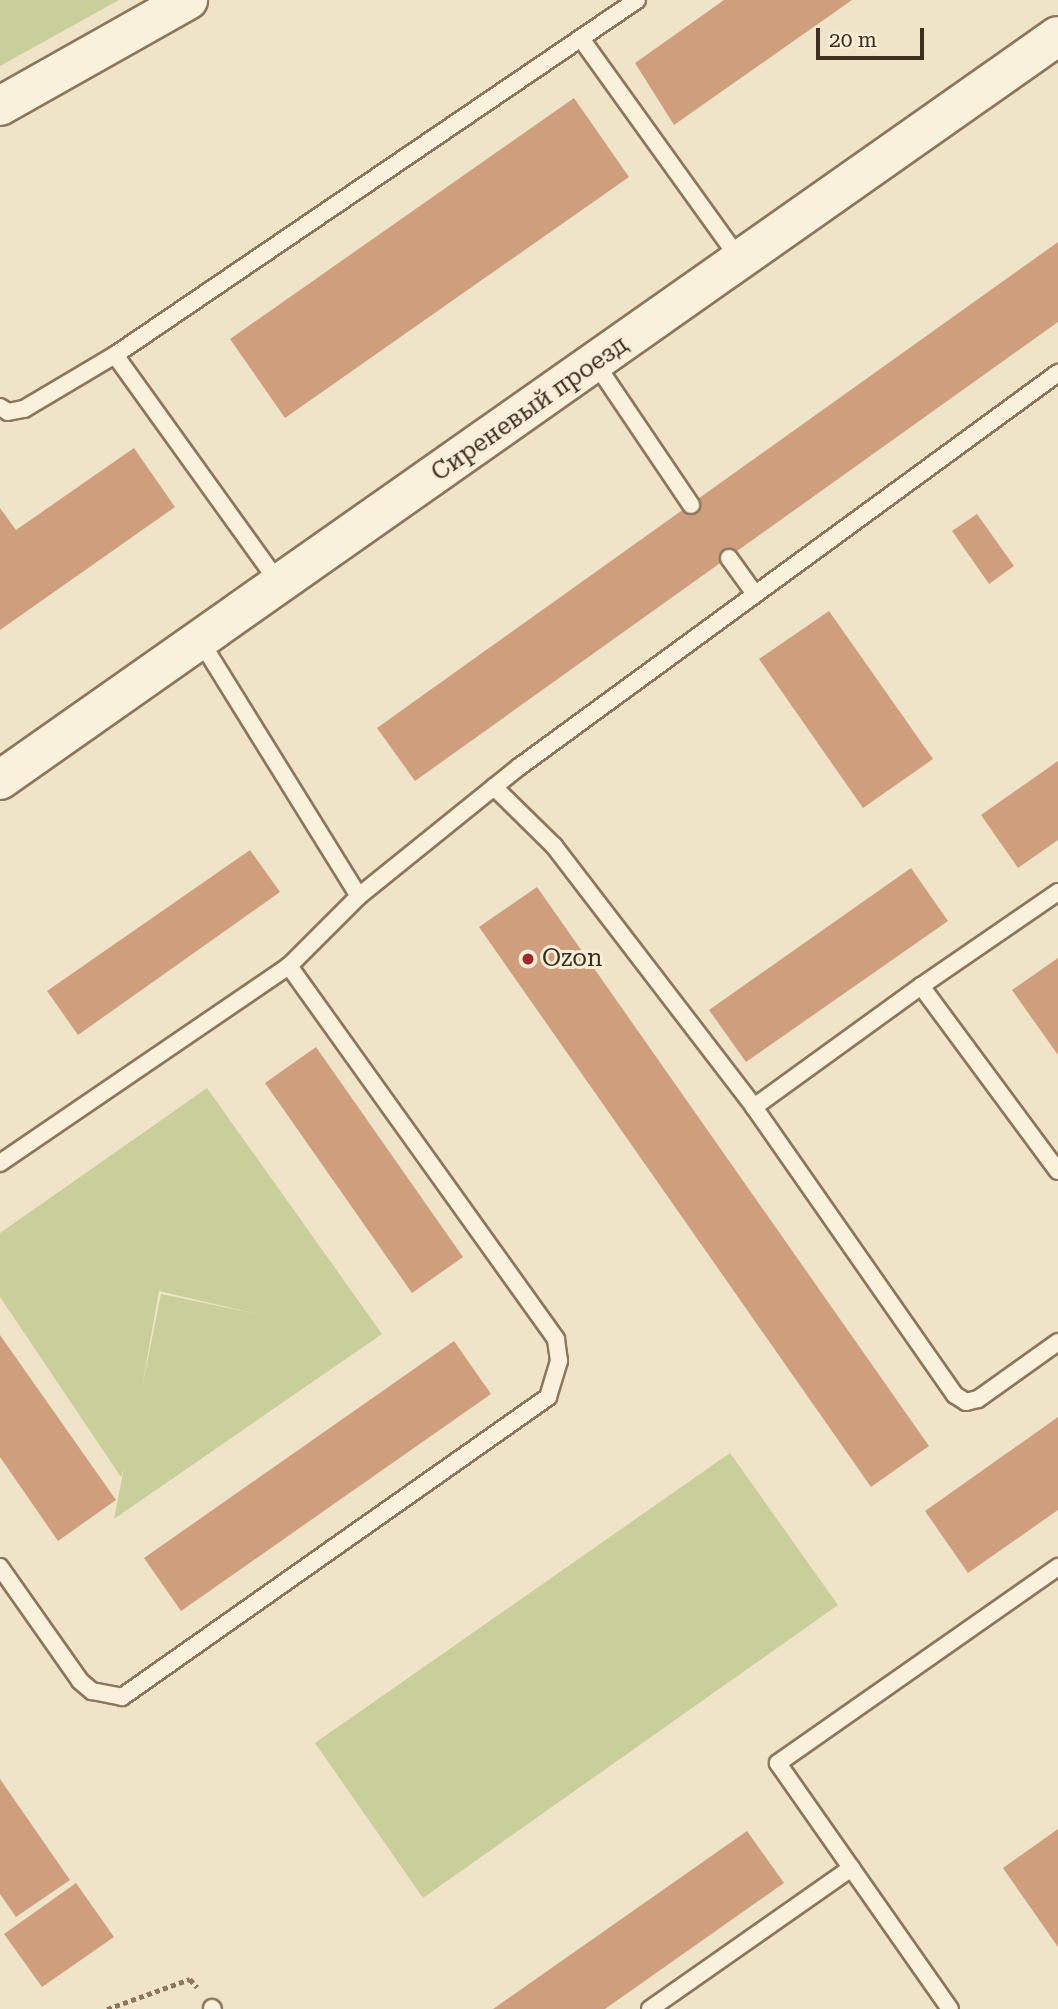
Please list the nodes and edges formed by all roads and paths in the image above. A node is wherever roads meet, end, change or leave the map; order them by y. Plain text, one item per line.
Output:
1 (188, 0) edge
2 (637, 0) edge
3 (1058, 36) edge
4 (582, 40) junction
5 (0, 106) edge
6 (741, 261) junction
7 (114, 355) junction
8 (596, 364) junction
9 (1058, 373) edge
10 (0, 407) edge
11 (691, 505) dead end
12 (729, 558) dead end
13 (279, 583) junction
14 (755, 594) junction
15 (200, 640) junction
16 (0, 780) edge
17 (494, 787) junction
18 (1058, 892) edge
19 (359, 896) junction
20 (289, 966) junction
21 (921, 986) junction
22 (754, 1107) junction
23 (0, 1163) edge
24 (1058, 1171) edge
25 (1058, 1342) edge
26 (0, 1567) edge
27 (1058, 1567) edge
28 (851, 1868) junction
29 (213, 2008) edge
30 (107, 2009) edge
31 (650, 2009) edge
32 (950, 2009) edge

1 - 5 main road
2 - 4 lane
3 - 6 main road, Сиреневый проезд
4 - 6 lane
4 - 7 lane
6 - 8 main road, Сиреневый проезд
7 - 10 lane
7 - 13 lane
8 - 11 lane
8 - 13 main road, Сиреневый проезд
9 - 14 lane
12 - 14 lane
13 - 15 main road, Сиреневый проезд
14 - 17 lane
15 - 16 main road, Сиреневый проезд
15 - 19 lane
17 - 19 lane
17 - 22 lane
18 - 21 lane
19 - 20 lane
20 - 23 lane
20 - 26 lane
21 - 22 lane
21 - 24 lane
22 - 25 lane
27 - 28 lane
28 - 31 lane
28 - 32 lane
29 - 30 path

